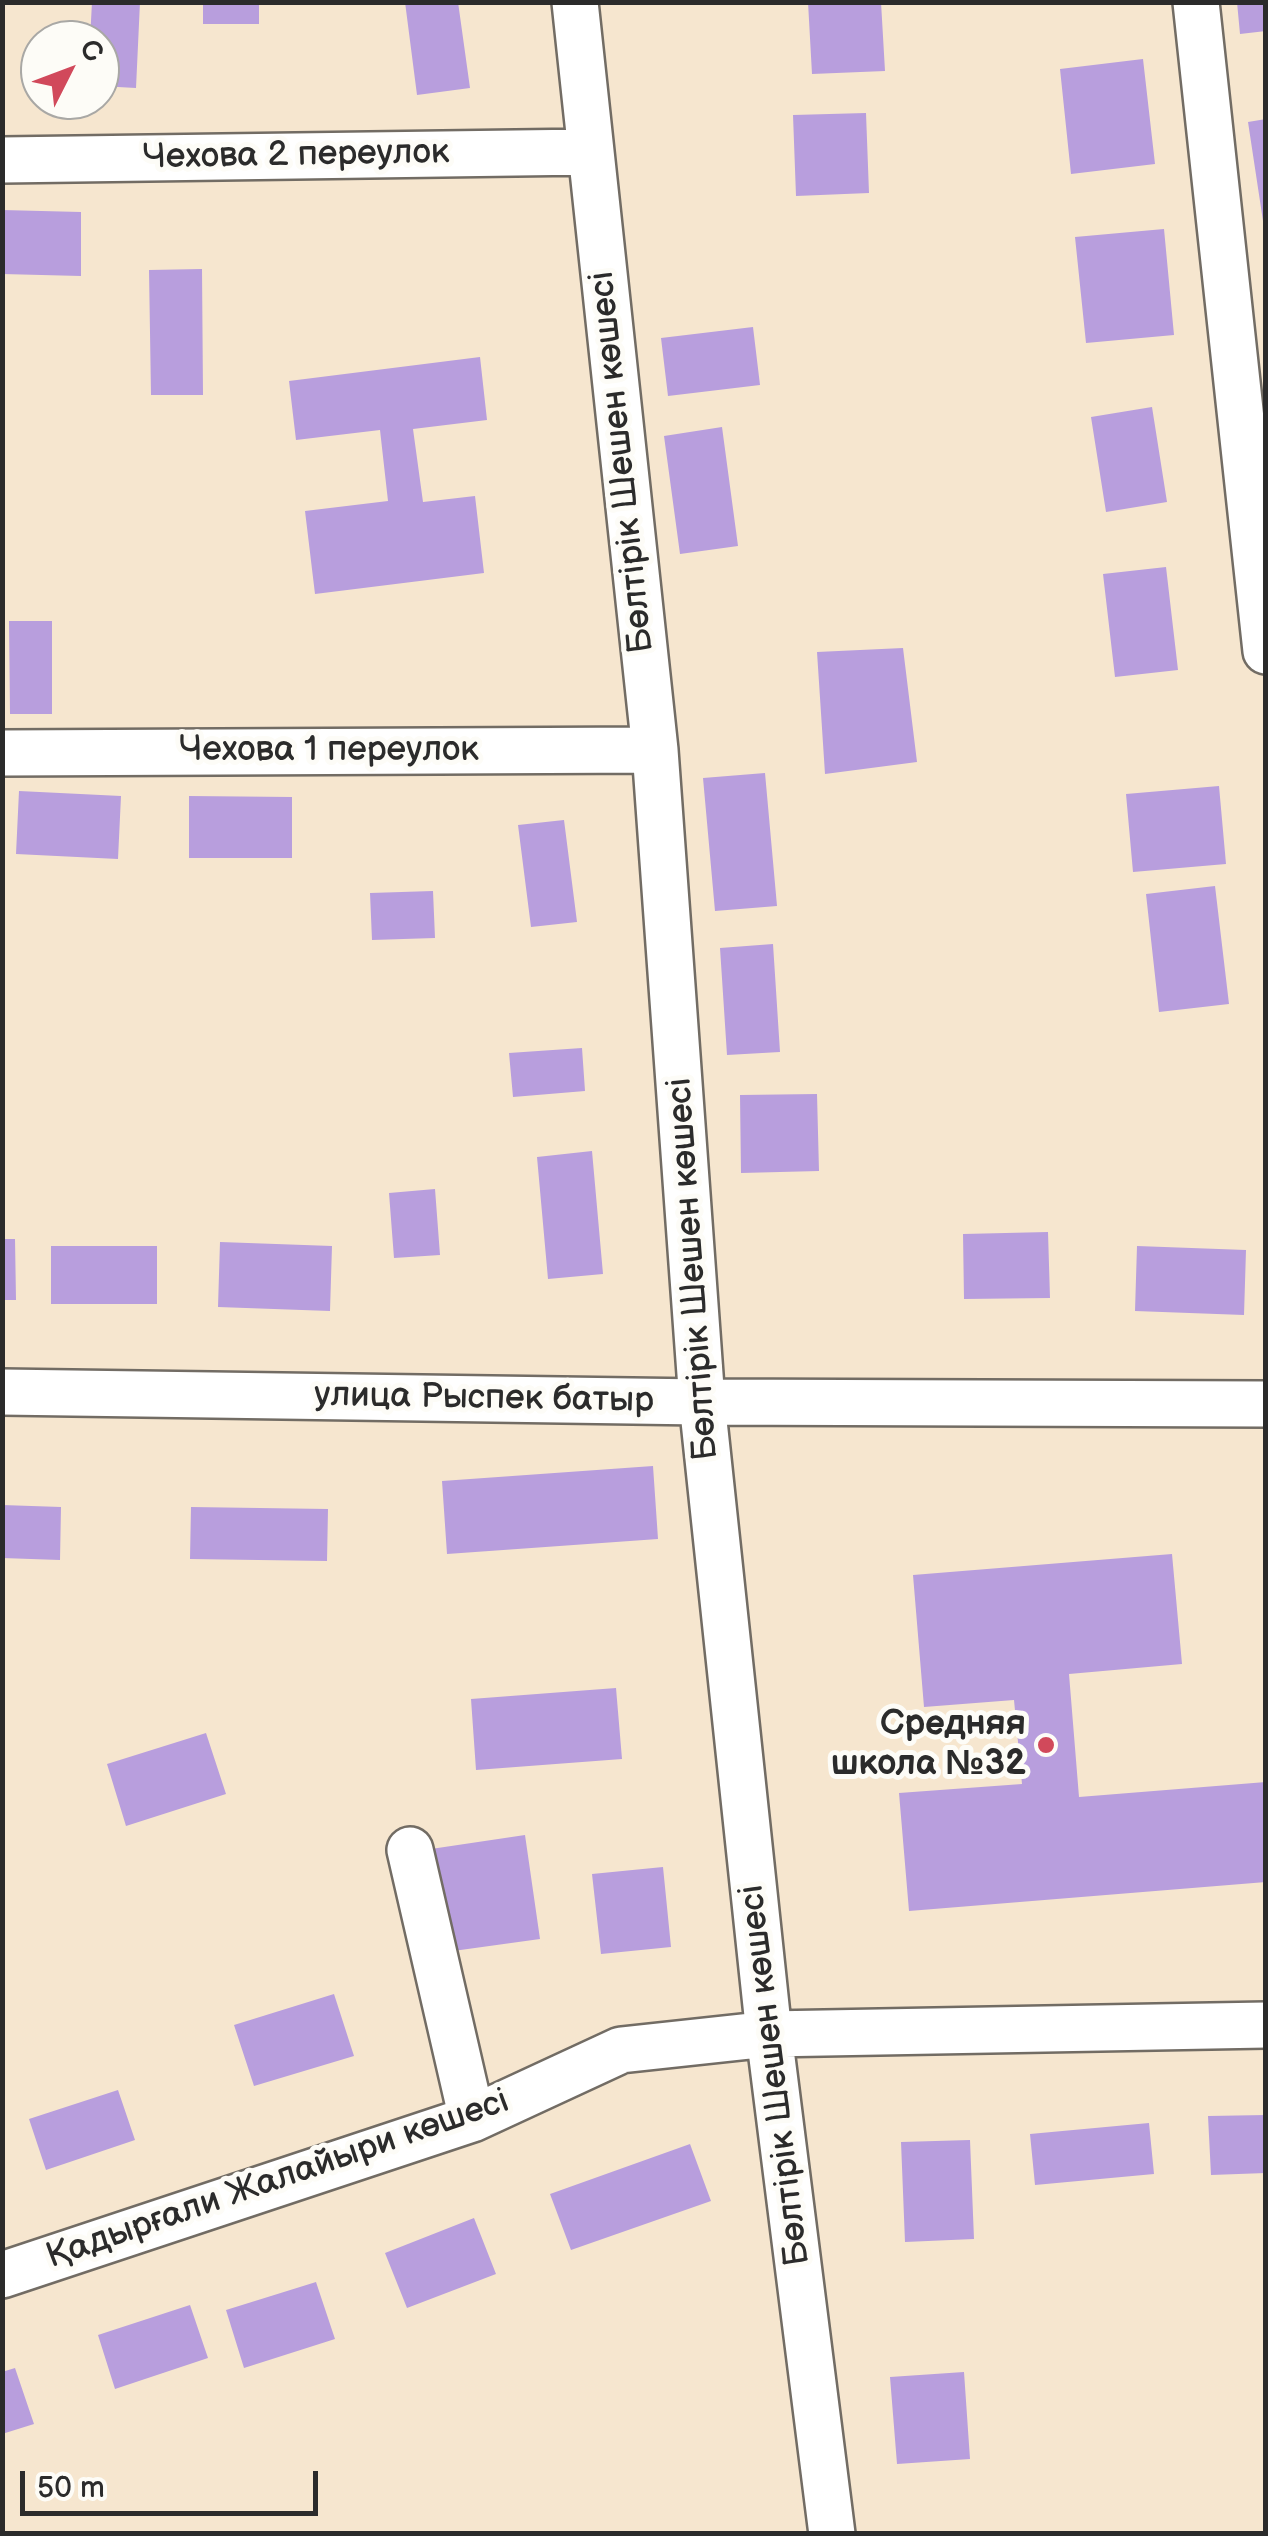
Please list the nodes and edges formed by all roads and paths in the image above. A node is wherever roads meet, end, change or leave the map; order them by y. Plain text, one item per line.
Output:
1 (575, 2) edge
2 (1196, 2) edge
3 (588, 152) junction
4 (2, 160) edge
5 (1266, 651) edge
6 (655, 750) junction
7 (2, 753) edge
8 (2, 1392) edge
9 (702, 1402) junction
10 (1266, 1404) edge
11 (410, 1850) dead end
12 (1266, 2025) edge
13 (768, 2034) junction
14 (472, 2119) junction
15 (2, 2276) edge
16 (832, 2534) edge

1 - 3 street, Бөлтірік Шешен көшесі
2 - 5 street
3 - 4 street, Чехова 2 переулок
3 - 6 street, Бөлтірік Шешен көшесі
6 - 7 street, Чехова 1 переулок
6 - 9 street, Бөлтірік Шешен көшесі
8 - 9 street, улица Рыспек батыр
9 - 10 street, улица Рыспек батыр
9 - 13 street, Бөлтірік Шешен көшесі
11 - 14 street
12 - 13 street, Қадырғали Жалайыри көшесі
13 - 14 street, Қадырғали Жалайыри көшесі
13 - 16 street, Бөлтірік Шешен көшесі
14 - 15 street, Қадырғали Жалайыри көшесі

